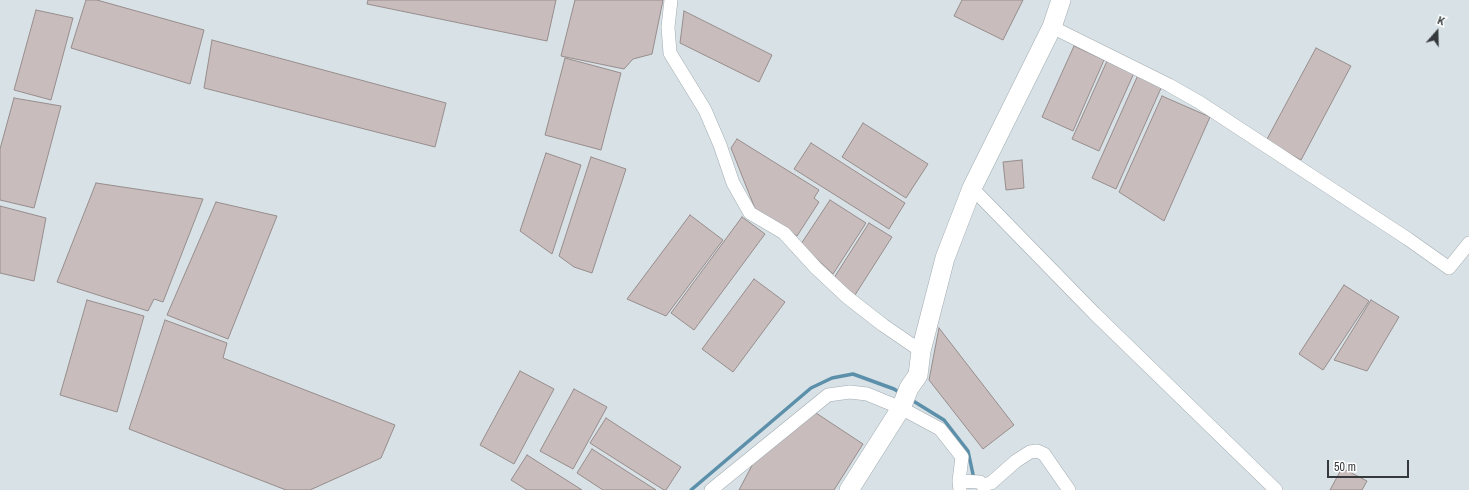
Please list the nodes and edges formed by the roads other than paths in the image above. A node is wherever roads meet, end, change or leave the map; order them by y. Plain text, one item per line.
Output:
1 (671, 0) edge
2 (1061, 0) edge
3 (1052, 27) junction
4 (972, 188) junction
5 (1469, 243) edge
6 (921, 351) junction
7 (904, 400) junction
8 (967, 484) edge
9 (711, 490) edge
10 (849, 490) edge
11 (1069, 490) edge
12 (1276, 490) edge

1 - 6 street
2 - 3 street
3 - 4 street
3 - 5 street
4 - 6 street
4 - 12 street
6 - 7 street
7 - 8 street
7 - 9 street
7 - 10 street
8 - 11 street

